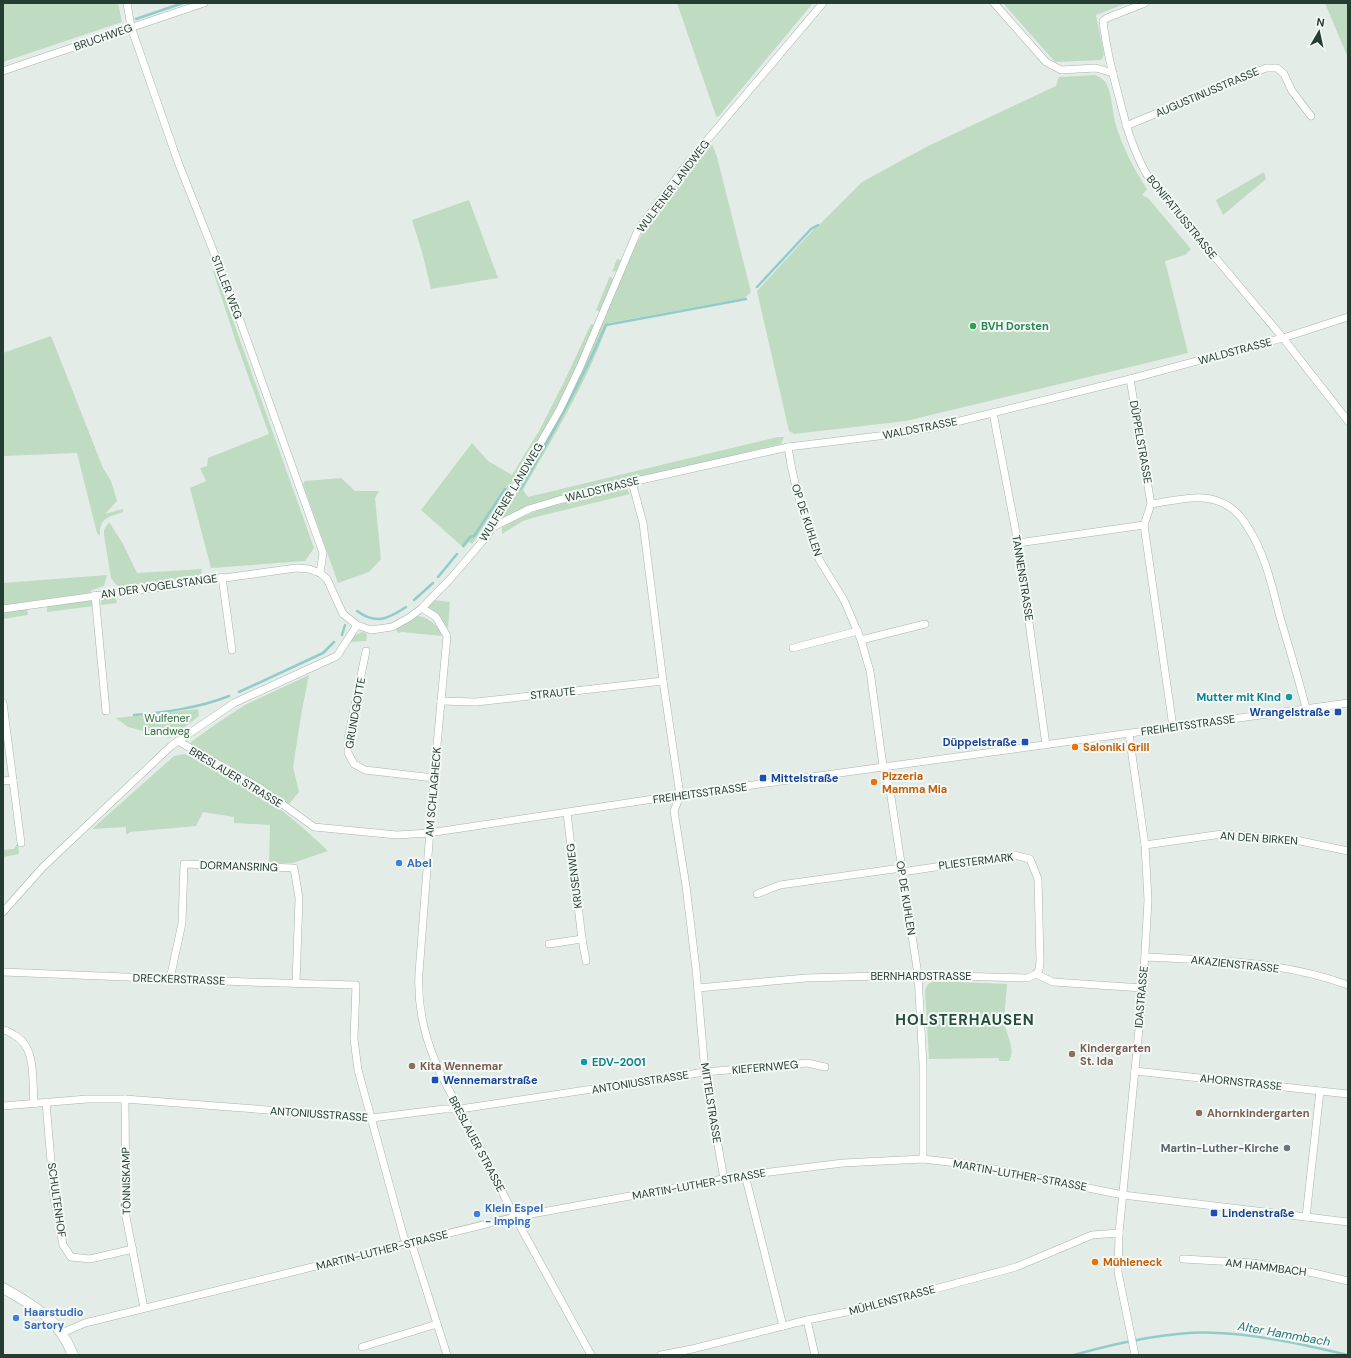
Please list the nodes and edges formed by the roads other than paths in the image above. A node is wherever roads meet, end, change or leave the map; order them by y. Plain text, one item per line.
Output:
1 (127, 3) edge
2 (204, 3) edge
3 (823, 3) edge
4 (994, 3) edge
5 (1145, 3) edge
6 (132, 27) junction
7 (3, 71) edge
8 (1113, 73) junction
9 (1311, 116) dead end
10 (1126, 126) junction
11 (1348, 317) edge
12 (1283, 338) junction
13 (1130, 379) junction
14 (993, 413) junction
15 (1348, 422) edge
16 (788, 447) junction
17 (632, 482) junction
18 (1151, 504) junction
19 (1144, 526) junction
20 (491, 528) junction
21 (1018, 543) junction
22 (320, 573) junction
23 (222, 577) junction
24 (95, 595) junction
25 (3, 608) edge
26 (422, 608) junction
27 (925, 624) dead end
28 (357, 625) junction
29 (858, 631) junction
30 (861, 640) junction
31 (793, 648) dead end
32 (232, 650) dead end
33 (366, 651) dead end
34 (664, 681) junction
35 (441, 701) junction
36 (3, 703) edge
37 (1348, 703) edge
38 (1306, 708) junction
39 (106, 711) dead end
40 (1173, 727) junction
41 (1129, 734) junction
42 (178, 741) junction
43 (1046, 745) junction
44 (883, 766) junction
45 (434, 778) junction
46 (13, 780) junction
47 (3, 781) edge
48 (680, 795) junction
49 (567, 813) junction
50 (314, 827) joint
51 (429, 833) junction
52 (21, 843) dead end
53 (1146, 845) junction
54 (1348, 851) edge
55 (901, 870) junction
56 (757, 894) dead end
57 (3, 912) edge
58 (582, 940) junction
59 (549, 944) dead end
60 (1145, 957) junction
61 (586, 960) dead end
62 (3, 972) edge
63 (1036, 974) junction
64 (918, 975) junction
65 (170, 979) junction
66 (296, 984) junction
67 (1348, 985) edge
68 (418, 988) joint
69 (698, 988) junction
70 (1143, 988) junction
71 (3, 1030) edge
72 (825, 1066) dead end
73 (1135, 1071) junction
74 (705, 1072) junction
75 (1320, 1091) junction
76 (1348, 1094) edge
77 (125, 1099) junction
78 (46, 1102) junction
79 (34, 1104) junction
80 (3, 1106) edge
81 (460, 1109) junction
82 (372, 1118) junction
83 (923, 1159) junction
84 (745, 1175) junction
85 (724, 1179) junction
86 (1123, 1195) junction
87 (515, 1217) junction
88 (1306, 1217) junction
89 (1348, 1222) edge
90 (1119, 1233) junction
91 (408, 1243) junction
92 (133, 1249) junction
93 (1183, 1259) dead end
94 (1348, 1281) edge
95 (3, 1288) edge
96 (144, 1308) junction
97 (807, 1320) junction
98 (437, 1324) junction
99 (783, 1326) junction
100 (62, 1333) junction
101 (362, 1347) dead end
102 (73, 1355) edge
103 (447, 1355) edge
104 (591, 1355) edge
105 (662, 1355) edge
106 (815, 1355) edge
107 (1135, 1355) edge

1 - 6 street, STILLER WEG
2 - 6 street, BRUCHWEG
3 - 20 street, WULFENER LANDWEG
4 - 8 street
5 - 8 street, BONIFATIUSSTRASSE
6 - 7 street, BRUCHWEG
6 - 22 street, STILLER WEG
8 - 10 street, BONIFATIUSSTRASSE
9 - 10 street, AUGUSTINUSSTRASSE
10 - 12 street, BONIFATIUSSTRASSE
11 - 12 street, WALDSTRASSE
12 - 13 street, WALDSTRASSE
12 - 15 street, BONIFATIUSSTRASSE
13 - 14 street, WALDSTRASSE
13 - 18 street, DÜPPELSTRASSE
14 - 16 street, WALDSTRASSE
14 - 21 street, TANNENSTRASSE
16 - 17 street, WALDSTRASSE
16 - 29 street, OP DE KUHLEN
17 - 20 street, WALDSTRASSE
17 - 34 street, MITTELSTRASSE
18 - 19 street
18 - 38 street
19 - 21 street
19 - 40 street
20 - 26 street, WULFENER LANDWEG
21 - 43 street, TANNENSTRASSE
22 - 23 street, AN DER VOGELSTANGE
22 - 28 street
23 - 24 street, AN DER VOGELSTANGE
23 - 32 street, AN DER VOGELSTANGE
24 - 25 street, AN DER VOGELSTANGE
24 - 39 street, AN DER VOGELSTANGE
26 - 28 street, WULFENER LANDWEG
26 - 35 street, AM SCHLAGHECK
27 - 30 street
28 - 42 street
29 - 30 street, OP DE KUHLEN
29 - 31 street
30 - 44 street, OP DE KUHLEN
33 - 45 street, GRUNDGOTTE
34 - 35 street, STRAUTE
34 - 48 street, MITTELSTRASSE
35 - 45 street, AM SCHLAGHECK
36 - 46 street
37 - 38 street, FREIHEITSSTRASSE
38 - 40 street, FREIHEITSSTRASSE
40 - 41 street, FREIHEITSSTRASSE
41 - 43 street, FREIHEITSSTRASSE
41 - 53 street, IDASTRASSE
42 - 50 street, BRESLAUER STRASSE
42 - 57 street
43 - 44 street, FREIHEITSSTRASSE
44 - 48 street, FREIHEITSSTRASSE
44 - 55 street, OP DE KUHLEN
45 - 51 street, AM SCHLAGHECK
46 - 47 street
46 - 52 street
48 - 49 street, FREIHEITSSTRASSE
48 - 69 street, MITTELSTRASSE
49 - 51 street, FREIHEITSSTRASSE
49 - 58 street, KRUSENWEG
50 - 51 street, FREIHEITSSTRASSE
51 - 68 street, AM SCHLAGHECK
53 - 54 street, AN DEN BIRKEN
53 - 60 street, IDASTRASSE
55 - 56 street, PLIESTERMARK
55 - 63 street, PLIESTERMARK
55 - 64 street, OP DE KUHLEN
58 - 59 street
58 - 61 street, KRUSENWEG
60 - 67 street, AKAZIENSTRASSE
60 - 70 street, IDASTRASSE
62 - 65 street, DRECKERSTRASSE
63 - 64 street, BERNHARDSTRASSE
63 - 70 street
64 - 69 street, BERNHARDSTRASSE
64 - 83 street, OP DE KUHLEN
65 - 66 street, DRECKERSTRASSE
65 - 66 street, DORMANSRING
66 - 82 street, DRECKERSTRASSE
68 - 81 street, BRESLAUER STRASSE
69 - 74 street, MITTELSTRASSE
70 - 73 street, IDASTRASSE
71 - 79 street
72 - 74 street, KIEFERNWEG
73 - 75 street, AHORNSTRASSE
73 - 86 street, IDASTRASSE
74 - 81 street, ANTONIUSSTRASSE
74 - 85 street, MITTELSTRASSE
75 - 76 street, AHORNSTRASSE
75 - 88 street
77 - 78 street, ANTONIUSSTRASSE
77 - 82 street, ANTONIUSSTRASSE
77 - 92 street, TÖNNISKAMP
78 - 79 street, ANTONIUSSTRASSE
78 - 92 street, SCHULTENHOF
79 - 80 street, ANTONIUSSTRASSE
81 - 82 street, ANTONIUSSTRASSE
81 - 87 street, BRESLAUER STRASSE
82 - 91 street
83 - 84 street, MARTIN-LUTHER-STRASSE
83 - 86 street, MARTIN-LUTHER-STRASSE
84 - 85 street, MARTIN-LUTHER-STRASSE
84 - 99 street
85 - 87 street, MARTIN-LUTHER-STRASSE
86 - 88 street, MARTIN-LUTHER-STRASSE
86 - 90 street, IDASTRASSE
87 - 91 street, MARTIN-LUTHER-STRASSE
87 - 104 street, BRESLAUER STRASSE
88 - 89 street, MARTIN-LUTHER-STRASSE
90 - 97 street, MÜHLENSTRASSE
90 - 107 street, IDASTRASSE
91 - 96 street, MARTIN-LUTHER-STRASSE
91 - 98 street
92 - 96 street, TÖNNISKAMP
93 - 94 street, AM HAMMBACH
95 - 100 main road
96 - 100 street, MARTIN-LUTHER-STRASSE
97 - 99 street, MÜHLENSTRASSE
97 - 106 street
98 - 101 street
98 - 103 street
99 - 105 street, MÜHLENSTRASSE
100 - 102 main road

